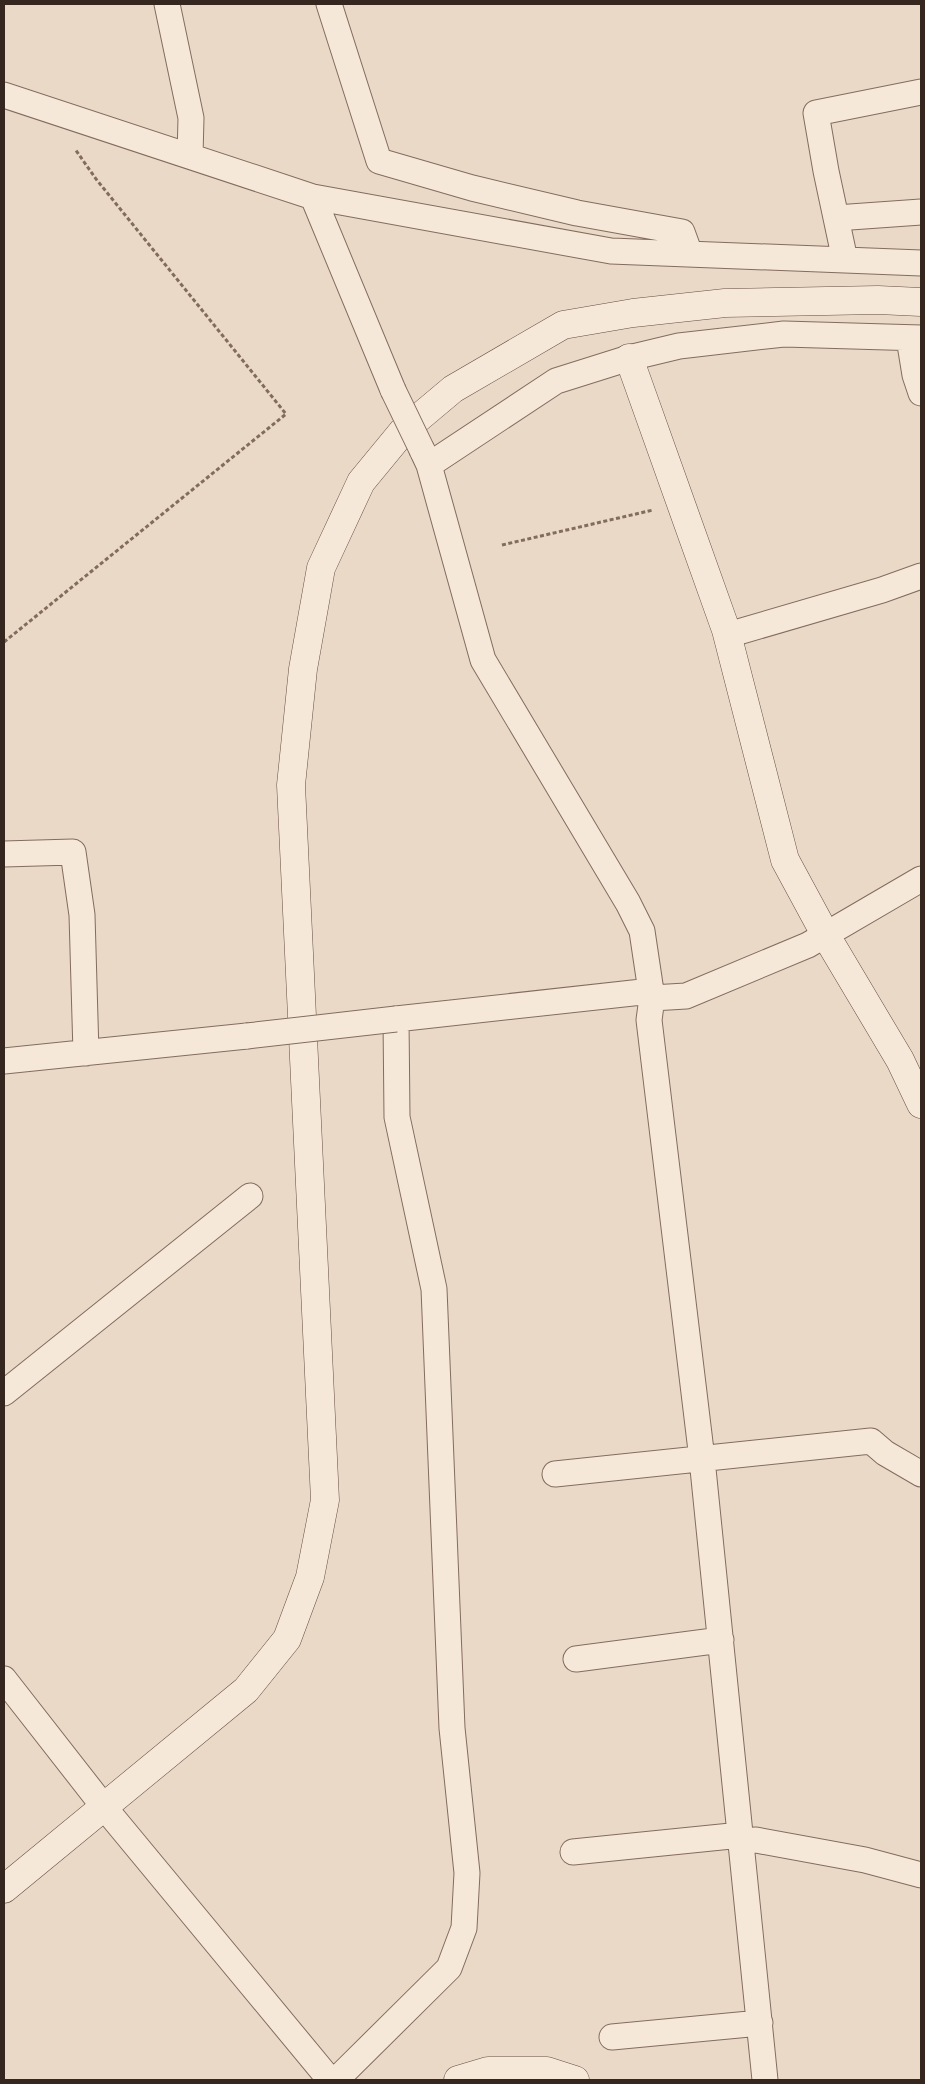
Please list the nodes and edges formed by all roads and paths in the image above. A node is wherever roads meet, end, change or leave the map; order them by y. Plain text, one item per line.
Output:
1 (167, 4) edge
2 (329, 4) edge
3 (921, 92) edge
4 (4, 94) edge
5 (56, 112) junction
6 (190, 156) junction
7 (313, 197) junction
8 (921, 212) edge
9 (836, 218) junction
10 (690, 254) junction
11 (845, 260) junction
12 (921, 263) edge
13 (921, 302) edge
14 (915, 338) edge
15 (629, 358) junction
16 (921, 393) edge
17 (426, 458) junction
18 (654, 510) dead end
19 (502, 545) dead end
20 (921, 576) edge
21 (728, 635) junction
22 (4, 642) edge
23 (4, 854) edge
24 (921, 879) edge
25 (825, 934) junction
26 (652, 994) junction
27 (396, 1020) junction
28 (86, 1054) junction
29 (4, 1061) edge
30 (921, 1104) edge
31 (250, 1196) dead end
32 (4, 1393) edge
33 (702, 1458) junction
34 (555, 1474) dead end
35 (921, 1474) edge
36 (721, 1640) junction
37 (576, 1659) dead end
38 (4, 1679) edge
39 (104, 1807) junction
40 (742, 1838) junction
41 (573, 1852) dead end
42 (921, 1875) edge
43 (4, 1889) edge
44 (760, 2023) junction
45 (612, 2037) dead end
46 (330, 2080) edge
47 (336, 2080) edge
48 (458, 2080) edge
49 (575, 2080) edge
50 (765, 2080) edge

1 - 6 street
2 - 10 street
3 - 9 street
4 - 5 street
5 - 6 street
5 - 22 path
6 - 7 street
7 - 10 street
7 - 17 street, bridge
8 - 9 street
9 - 11 street
10 - 11 street
11 - 12 street
13 - 39 street
14 - 15 street
14 - 16 street
15 - 17 street
15 - 21 street
17 - 26 street
18 - 19 path
20 - 21 street
21 - 25 street
23 - 28 street
24 - 25 street
25 - 26 street
25 - 30 street
26 - 27 street
26 - 33 street
27 - 28 street, bridge
27 - 47 street
28 - 29 street
31 - 32 street
33 - 34 street
33 - 35 street
33 - 36 street
36 - 37 street
36 - 40 street
38 - 39 street
39 - 43 street
39 - 46 street
40 - 41 street
40 - 42 street
40 - 44 street
44 - 45 street
44 - 50 street
48 - 49 street

